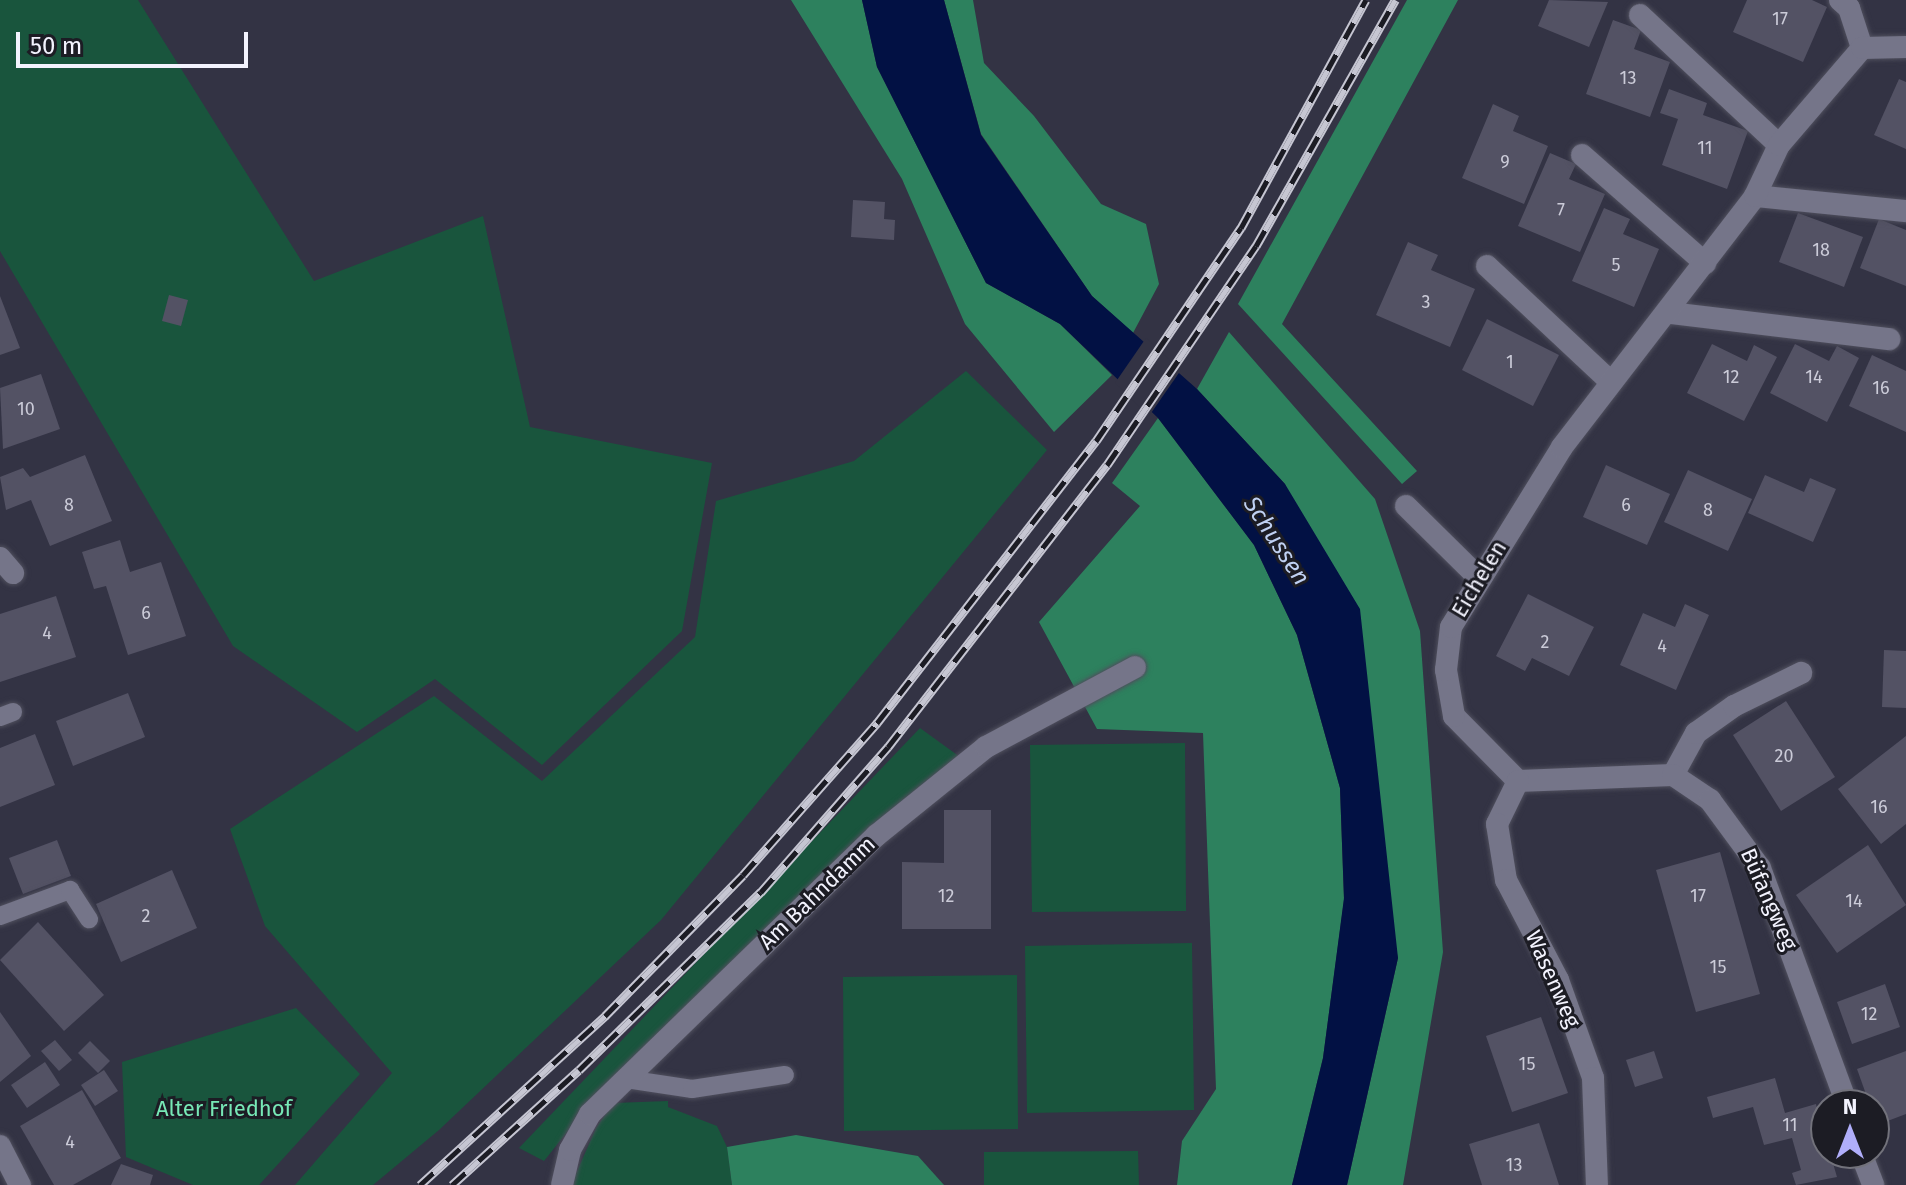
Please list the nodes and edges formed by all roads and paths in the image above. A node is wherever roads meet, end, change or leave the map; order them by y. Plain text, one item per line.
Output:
1 (1840, 0) edge
2 (1640, 15) dead end
3 (1906, 47) edge
4 (1862, 48) junction
5 (1779, 145) junction
6 (1582, 155) dead end
7 (1755, 196) junction
8 (1906, 211) edge
9 (1705, 263) junction
10 (1487, 266) dead end
11 (1670, 313) junction
12 (1889, 339) dead end
13 (1611, 382) junction
14 (1406, 506) dead end
15 (1478, 577) junction
16 (1135, 667) dead end
17 (1801, 673) dead end
18 (1673, 775) junction
19 (1518, 781) junction
20 (0, 916) edge
21 (89, 919) dead end
22 (785, 1075) dead end
23 (626, 1079) junction
24 (1841, 1089) edge
25 (0, 1146) edge
26 (20, 1185) edge
27 (562, 1185) edge
28 (1597, 1185) edge

1 - 4 street
2 - 5 street
3 - 4 street
4 - 5 street, Eichelen
5 - 7 street, Eichelen
6 - 9 street
7 - 8 street
7 - 9 street, Eichelen
9 - 11 street, Eichelen
10 - 13 street
11 - 12 street
11 - 13 street, Eichelen
13 - 15 street, Eichelen
14 - 15 street
15 - 19 street, Eichelen
16 - 23 street, Am Bahndamm
17 - 18 street
18 - 19 street
18 - 24 street, Büfangweg
19 - 28 street, Wasenweg
20 - 21 lane
22 - 23 lane
23 - 27 street, Am Bahndamm
25 - 26 street

